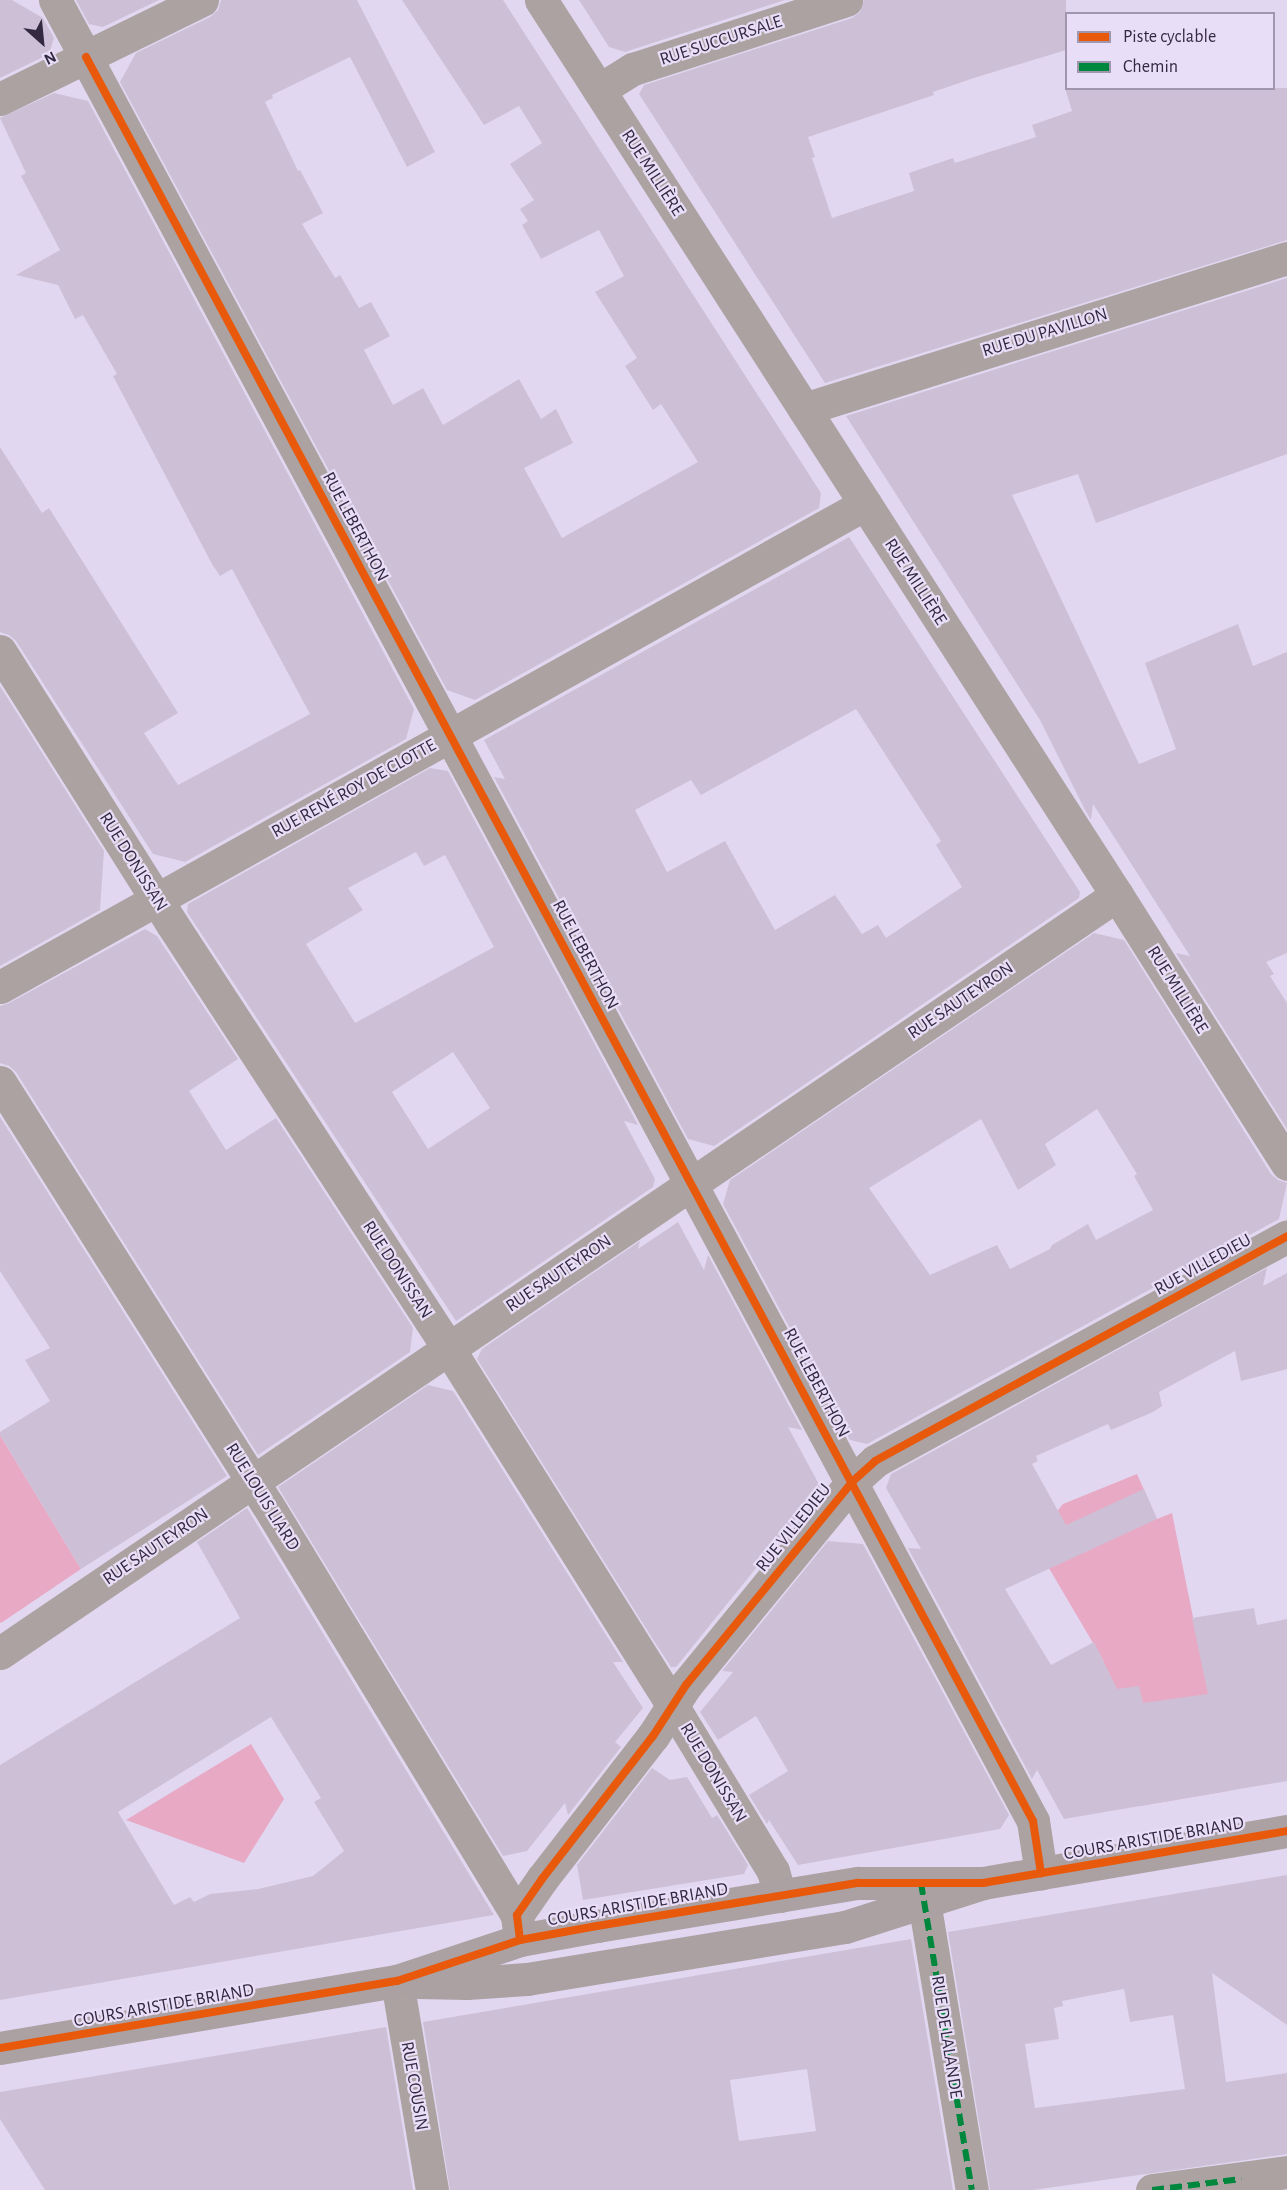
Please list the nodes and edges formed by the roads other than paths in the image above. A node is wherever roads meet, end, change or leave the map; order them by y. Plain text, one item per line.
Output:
1 (55, 0) edge
2 (202, 0) edge
3 (541, 0) edge
4 (846, 0) edge
5 (86, 57) junction
6 (599, 90) junction
7 (0, 99) edge
8 (1287, 258) edge
9 (804, 409) junction
10 (865, 504) junction
11 (0, 651) edge
12 (450, 735) junction
13 (1117, 895) junction
14 (156, 899) junction
15 (0, 987) edge
16 (0, 1082) edge
17 (1287, 1164) edge
18 (692, 1184) junction
19 (1287, 1236) edge
20 (449, 1349) junction
21 (252, 1481) junction
22 (852, 1482) junction
23 (0, 1653) edge
24 (672, 1705) junction
25 (1287, 1831) edge
26 (1041, 1873) junction
27 (922, 1892) junction
28 (780, 1896) junction
29 (518, 1927) junction
30 (397, 1982) junction
31 (0, 2048) edge
32 (1287, 2172) edge
33 (432, 2190) edge
34 (972, 2190) edge
35 (1152, 2190) edge

1 - 5 street, RUE LEBERTHON
2 - 5 street
3 - 6 street, RUE MILLIÈRE
4 - 6 street, RUE SUCCURSALE
5 - 7 street
5 - 12 street, RUE LEBERTHON
6 - 9 street, RUE MILLIÈRE
8 - 9 street, RUE DU PAVILLON
9 - 10 street, RUE MILLIÈRE
10 - 12 street, RUE RENÉ ROY DE CLOTTE
10 - 13 street, RUE MILLIÈRE
11 - 14 street, RUE DONISSAN
12 - 14 street, RUE RENÉ ROY DE CLOTTE
12 - 18 street, RUE LEBERTHON
13 - 17 street, RUE MILLIÈRE
13 - 18 street, RUE SAUTEYRON
14 - 15 street, RUE RENÉ ROY DE CLOTTE
14 - 20 street, RUE DONISSAN
16 - 21 street, RUE LOUIS LIARD
18 - 20 street, RUE SAUTEYRON
18 - 22 street, RUE LEBERTHON
19 - 22 street, RUE VILLEDIEU
20 - 21 street, RUE SAUTEYRON
20 - 24 street, RUE DONISSAN
21 - 23 street, RUE SAUTEYRON
21 - 29 street, RUE LOUIS LIARD
22 - 24 street, RUE VILLEDIEU
22 - 26 street, RUE LEBERTHON
24 - 28 street, RUE DONISSAN
24 - 29 street, RUE VILLEDIEU
25 - 26 main road, COURS ARISTIDE BRIAND
26 - 27 main road, COURS ARISTIDE BRIAND
27 - 28 main road, COURS ARISTIDE BRIAND
27 - 30 main road, COURS ARISTIDE BRIAND
27 - 34 street, RUE DE LALANDE
28 - 29 main road, COURS ARISTIDE BRIAND
29 - 30 main road, COURS ARISTIDE BRIAND
30 - 31 main road, COURS ARISTIDE BRIAND
30 - 33 street, RUE COUSIN
32 - 35 street

